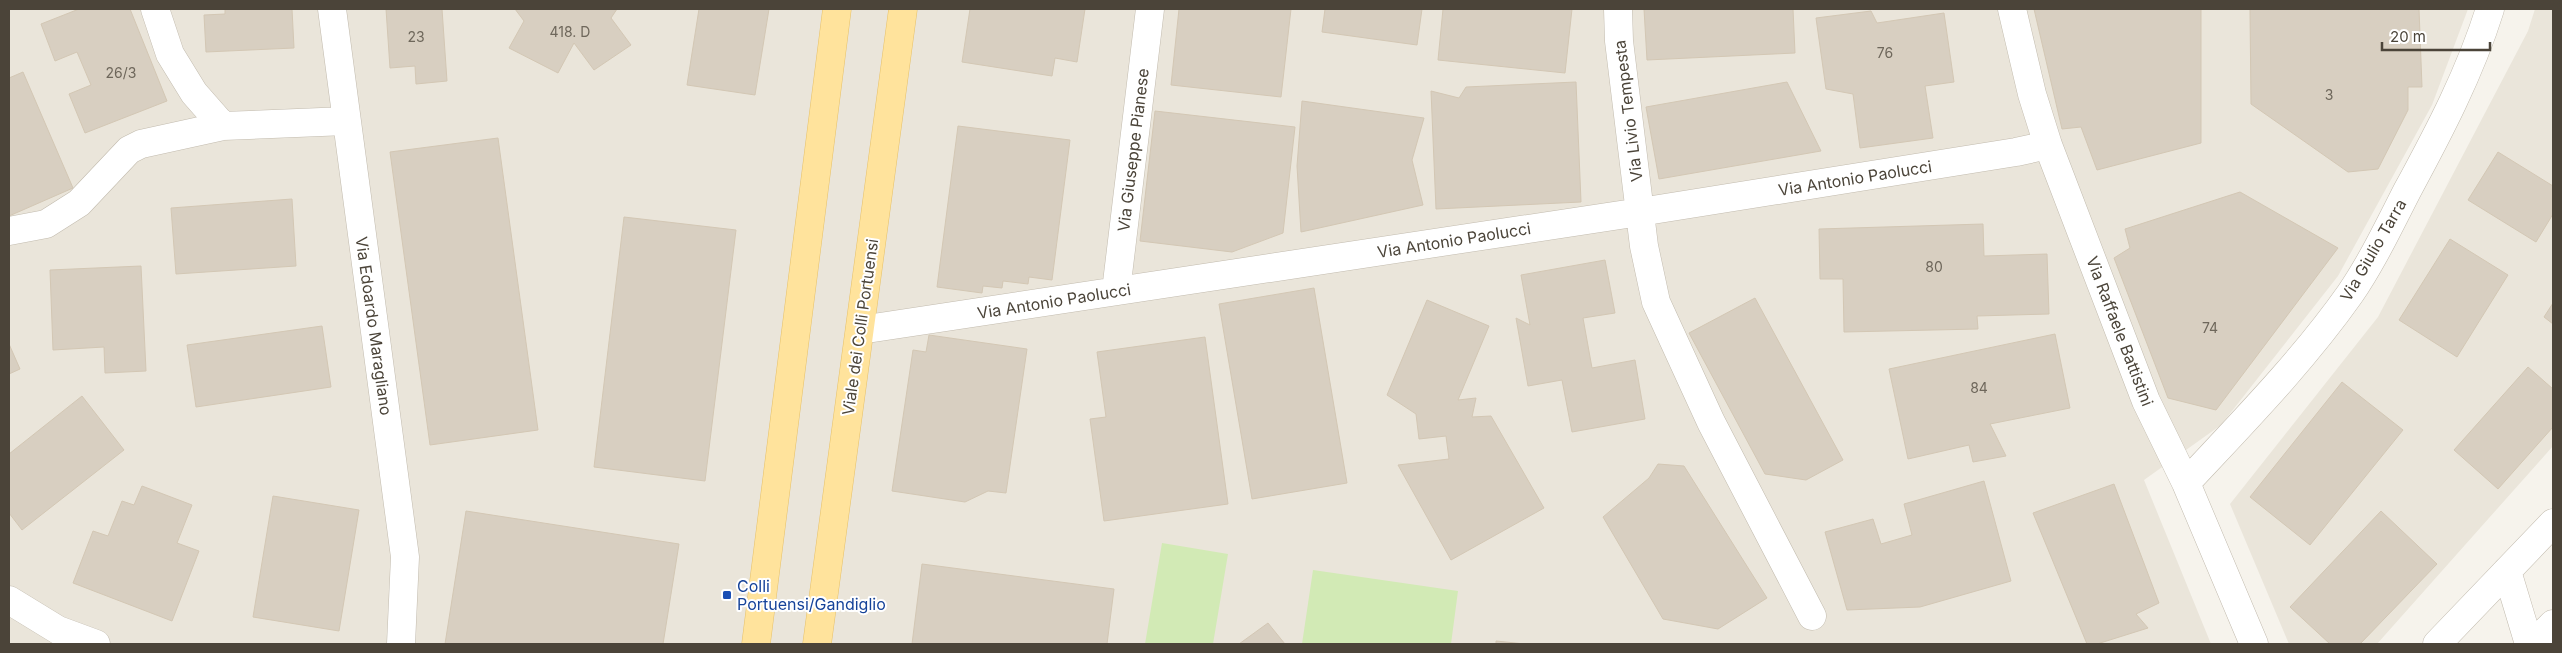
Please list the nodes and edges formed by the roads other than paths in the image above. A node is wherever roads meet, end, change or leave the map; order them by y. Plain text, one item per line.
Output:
1 (155, 9) edge
2 (332, 9) edge
3 (837, 9) edge
4 (903, 9) edge
5 (1150, 9) edge
6 (1618, 9) edge
7 (2012, 9) edge
8 (2490, 9) edge
9 (346, 121) junction
10 (223, 126) junction
11 (2048, 145) junction
12 (1640, 212) junction
13 (9, 231) edge
14 (1116, 292) junction
15 (860, 330) junction
16 (2186, 483) junction
17 (2553, 523) edge
18 (2507, 571) junction
19 (9, 600) edge
20 (1812, 616) dead end
21 (2553, 624) edge
22 (96, 644) edge
23 (401, 644) edge
24 (756, 644) edge
25 (817, 644) edge
26 (2254, 644) edge
27 (2437, 644) edge
28 (2531, 644) edge

1 - 10 street
2 - 9 street, Via Edoardo Maragliano
3 - 24 main road
4 - 15 main road, Viale dei Colli Portuensi
5 - 14 street, Via Giuseppe Pianese
6 - 12 street, Via Livio Tempesta
7 - 11 street, Via Raffaele Battistini
8 - 16 street, Via Giulio Tarra
9 - 10 street
9 - 23 street, Via Edoardo Maragliano
10 - 13 street
11 - 12 street, Via Antonio Paolucci
11 - 16 street, Via Raffaele Battistini
12 - 14 street, Via Antonio Paolucci
12 - 20 street, Via Livio Tempesta
14 - 15 street, Via Antonio Paolucci
15 - 25 main road, Viale dei Colli Portuensi
16 - 26 street, Via Raffaele Battistini
17 - 18 street
18 - 27 street
18 - 28 street
19 - 22 street
21 - 28 street

